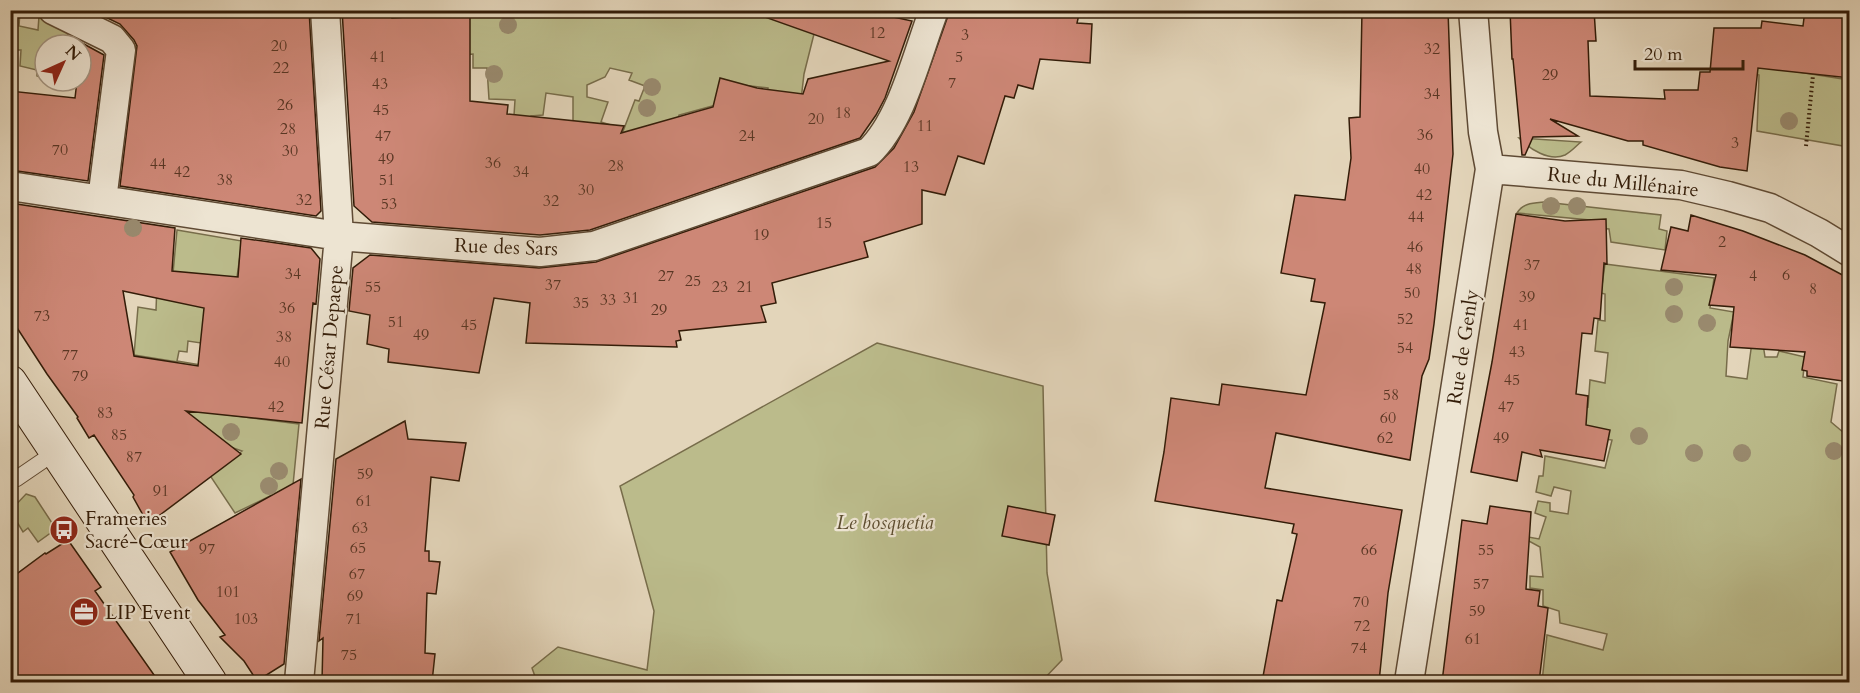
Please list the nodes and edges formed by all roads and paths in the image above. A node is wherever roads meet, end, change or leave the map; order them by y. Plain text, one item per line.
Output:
1 (52, 10) edge
2 (325, 10) edge
3 (1473, 10) edge
4 (927, 16) edge
5 (1813, 75) dead end
6 (1806, 146) dead end
7 (1490, 169) junction
8 (10, 186) edge
9 (102, 200) junction
10 (339, 236) junction
11 (1850, 252) edge
12 (10, 382) edge
13 (57, 451) junction
14 (16, 479) dead end
15 (210, 682) edge
16 (299, 682) edge
17 (1409, 682) edge

1 - 9 street
2 - 10 street, Rue César Depaepe
3 - 7 street, Rue de Genly
4 - 10 street, Rue des Sars
5 - 6 path
7 - 11 street, Rue du Millénaire
7 - 17 street, Rue de Genly
8 - 9 street, Rue des Sars
9 - 10 street, Rue des Sars
10 - 16 street, Rue César Depaepe
12 - 13 main road
13 - 14 lane
13 - 15 main road

